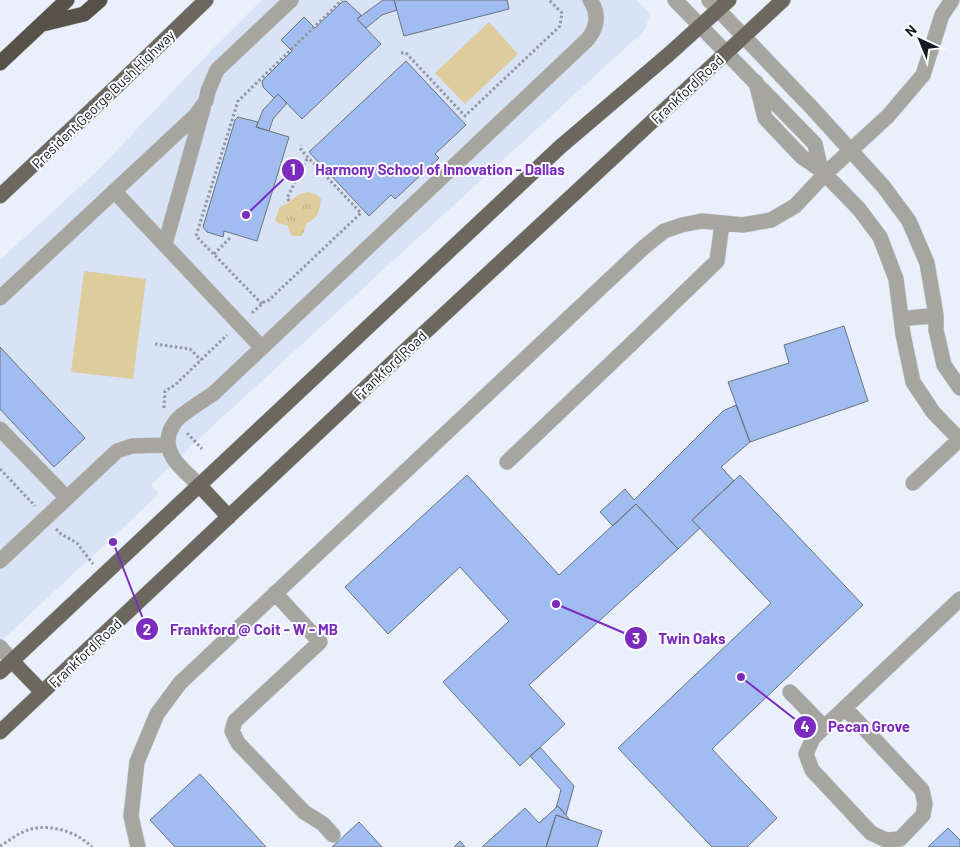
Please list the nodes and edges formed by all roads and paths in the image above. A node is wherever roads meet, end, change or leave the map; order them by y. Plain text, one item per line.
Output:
1 (67, 0) edge
2 (100, 0) edge
3 (206, 0) edge
4 (291, 0) edge
5 (342, 0) edge
6 (549, 0) edge
7 (590, 0) edge
8 (675, 0) edge
9 (783, 0) edge
10 (952, 0) edge
11 (718, 3) edge
12 (42, 24) junction
13 (701, 26) junction
14 (744, 36) junction
15 (727, 52) junction
16 (401, 53) dead end
17 (0, 63) edge
18 (206, 101) junction
19 (301, 145) dead end
20 (851, 150) junction
21 (308, 157) junction
22 (823, 172) junction
23 (114, 191) junction
24 (0, 196) edge
25 (289, 202) dead end
26 (722, 224) junction
27 (230, 238) dead end
28 (165, 244) junction
29 (214, 254) junction
30 (0, 298) edge
31 (262, 304) junction
32 (936, 316) junction
33 (248, 317) dead end
34 (901, 319) junction
35 (229, 334) dead end
36 (156, 344) dead end
37 (262, 348) junction
38 (200, 360) junction
39 (960, 388) edge
40 (167, 412) dead end
41 (0, 429) edge
42 (187, 433) dead end
43 (960, 439) edge
44 (168, 445) junction
45 (202, 449) dead end
46 (507, 462) dead end
47 (0, 469) edge
48 (914, 483) dead end
49 (199, 486) junction
50 (67, 498) junction
51 (39, 510) dead end
52 (229, 517) junction
53 (55, 527) dead end
54 (0, 562) edge
55 (93, 564) dead end
56 (275, 593) junction
57 (960, 599) edge
58 (0, 647) edge
59 (12, 660) junction
60 (0, 672) edge
61 (42, 692) junction
62 (790, 692) dead end
63 (845, 708) junction
64 (824, 727) junction
65 (0, 732) edge
66 (333, 835) dead end
67 (0, 846) edge
68 (92, 847) edge
69 (138, 847) edge

1 - 12 highway
2 - 12 highway
3 - 24 main road, President George Bush Highway
4 - 18 street
5 - 29 path
6 - 16 path
7 - 37 street
8 - 13 street
9 - 14 main road, Frankford Road
10 - 20 street
11 - 13 main road
11 - 14 street
12 - 17 highway
13 - 15 street
13 - 49 main road
14 - 15 main road, Frankford Road
14 - 20 street
15 - 22 street
15 - 52 main road, Frankford Road
18 - 23 street
18 - 28 street
19 - 21 path
20 - 22 street
20 - 32 street
21 - 25 path
21 - 31 path
22 - 26 street
22 - 34 street
23 - 28 street
23 - 30 street
26 - 46 street
26 - 56 street
27 - 29 path
28 - 37 street
29 - 31 path
31 - 33 path
32 - 34 street
32 - 39 street
34 - 43 street
35 - 38 path
36 - 38 path
37 - 44 street
38 - 40 path
41 - 50 street
42 - 45 path
43 - 48 street
44 - 49 street
44 - 50 street
47 - 51 path
49 - 52 main road
49 - 59 main road
50 - 54 street
52 - 61 main road, Frankford Road
53 - 55 path
56 - 66 street
56 - 69 street
57 - 63 street
58 - 59 street
59 - 60 main road
59 - 61 main road
61 - 65 main road, Frankford Road
62 - 64 street
63 - 64 street
63 - 64 street
67 - 68 path

